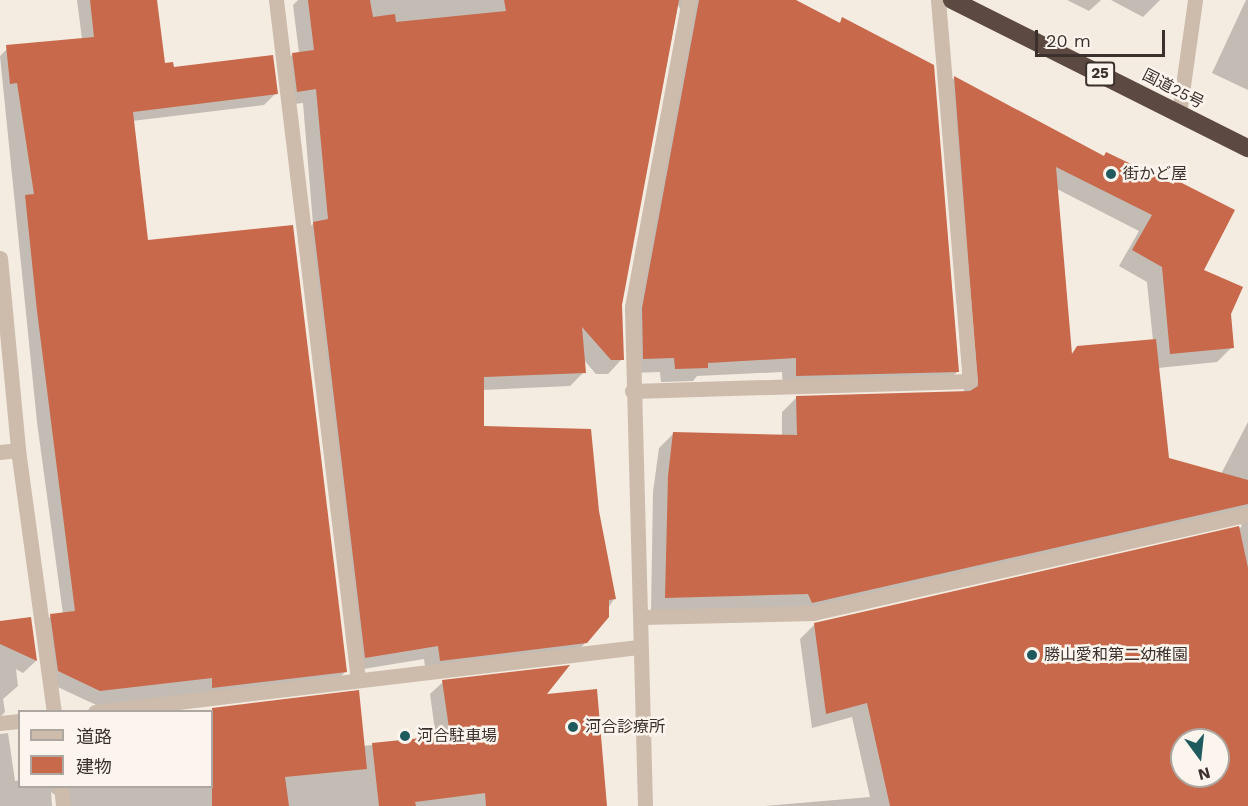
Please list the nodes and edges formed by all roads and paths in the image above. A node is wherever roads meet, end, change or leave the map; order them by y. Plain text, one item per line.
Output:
1 (276, 0) edge
2 (689, 0) edge
3 (938, 0) edge
4 (952, 0) edge
5 (1194, 0) edge
6 (1179, 114) junction
7 (1248, 148) edge
8 (0, 258) edge
9 (632, 391) junction
10 (18, 450) junction
11 (0, 452) edge
12 (1248, 514) edge
13 (641, 617) junction
14 (639, 647) junction
15 (358, 680) junction
16 (54, 710) edge
17 (103, 710) edge
18 (18, 721) edge
19 (0, 723) edge
20 (62, 788) edge
21 (63, 806) edge
22 (645, 806) edge

1 - 15 street
2 - 9 street
3 - 9 street
4 - 6 highway, 国道25号 / 25
5 - 6 street
6 - 7 highway, 国道25号 / 25
8 - 10 street
9 - 13 street
10 - 11 street
10 - 16 street
12 - 13 street
13 - 14 street
14 - 15 street
14 - 22 street
15 - 17 street
18 - 19 street
20 - 21 street

